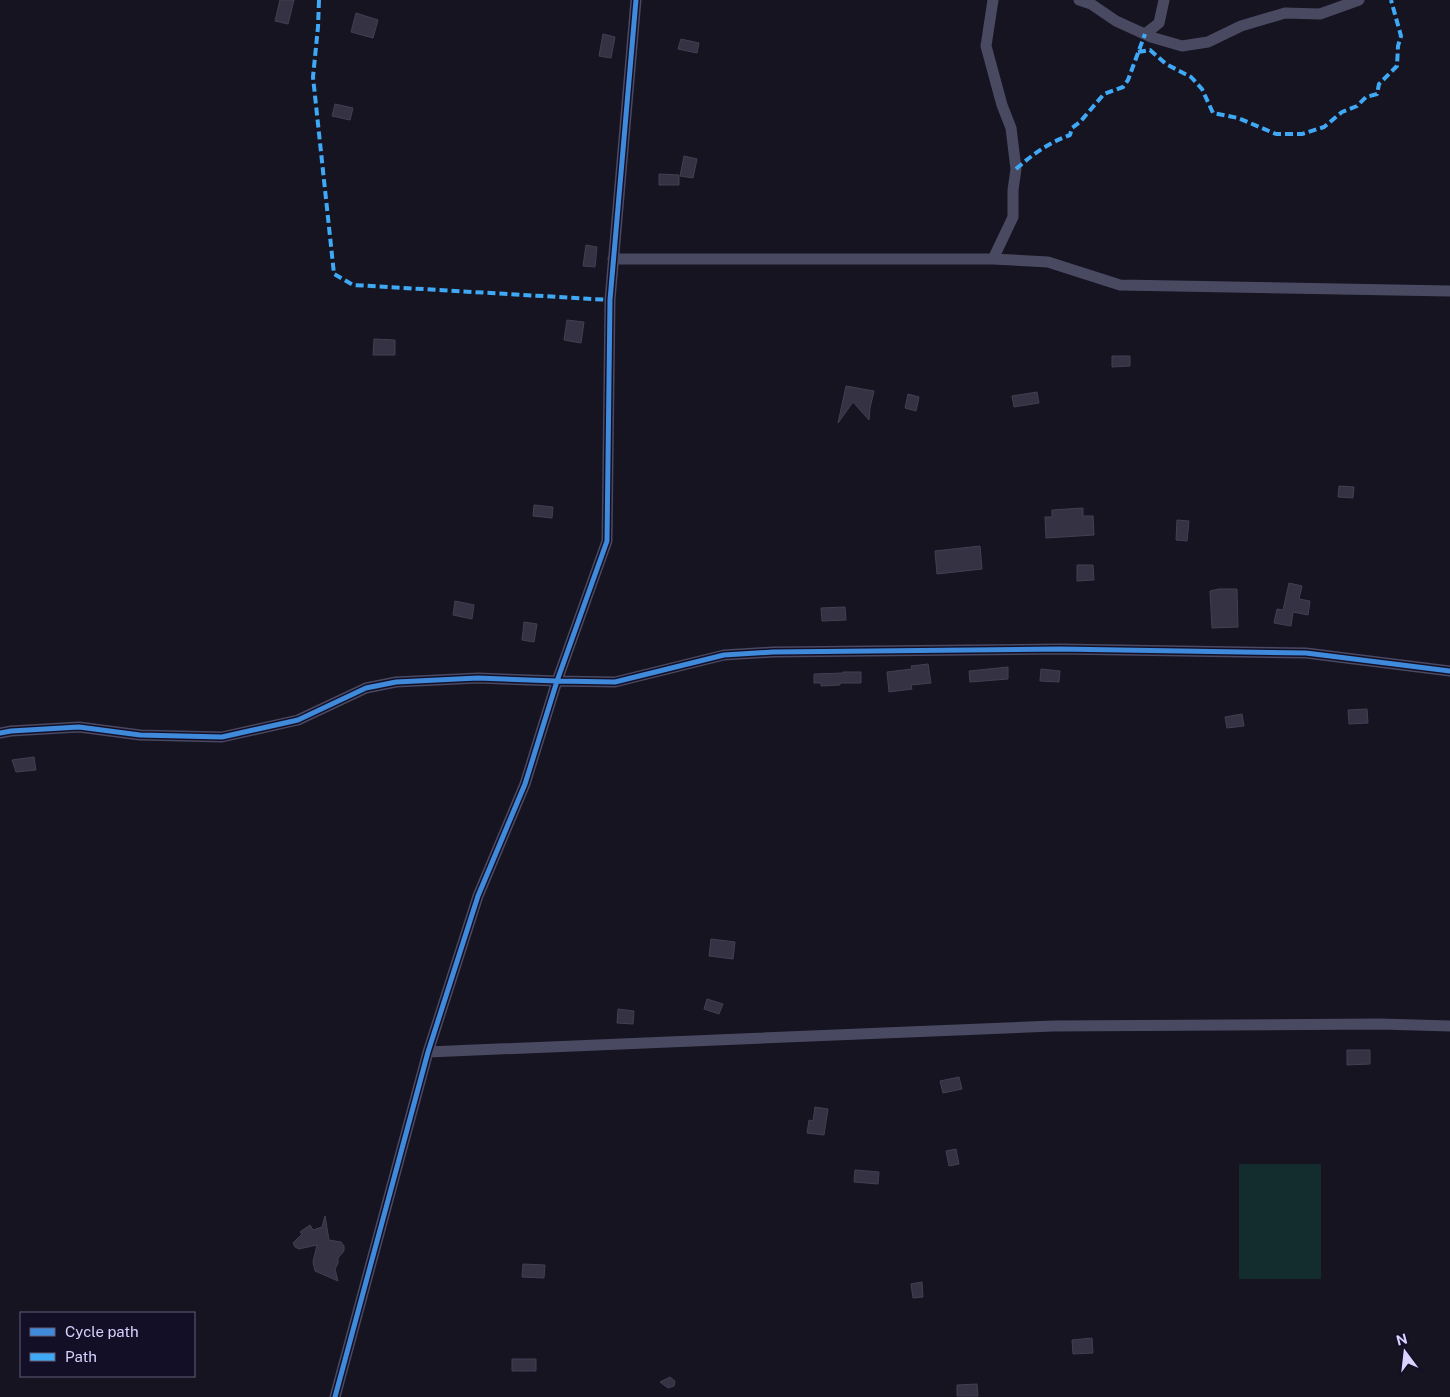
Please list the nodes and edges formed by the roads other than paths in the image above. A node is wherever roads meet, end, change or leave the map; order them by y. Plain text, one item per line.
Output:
1 (636, 0) edge
2 (994, 0) edge
3 (1079, 0) edge
4 (1164, 0) edge
5 (1360, 0) edge
6 (1145, 34) junction
7 (613, 258) junction
8 (993, 259) junction
9 (1450, 291) edge
10 (1450, 672) edge
11 (557, 682) junction
12 (0, 733) edge
13 (1450, 1026) edge
14 (428, 1052) junction
15 (335, 1397) edge

1 - 7 street
2 - 8 street
3 - 6 street
4 - 6 street
5 - 6 street
7 - 8 street
7 - 11 street
8 - 9 street
10 - 11 street
11 - 12 street
11 - 14 street
13 - 14 street
14 - 15 street

